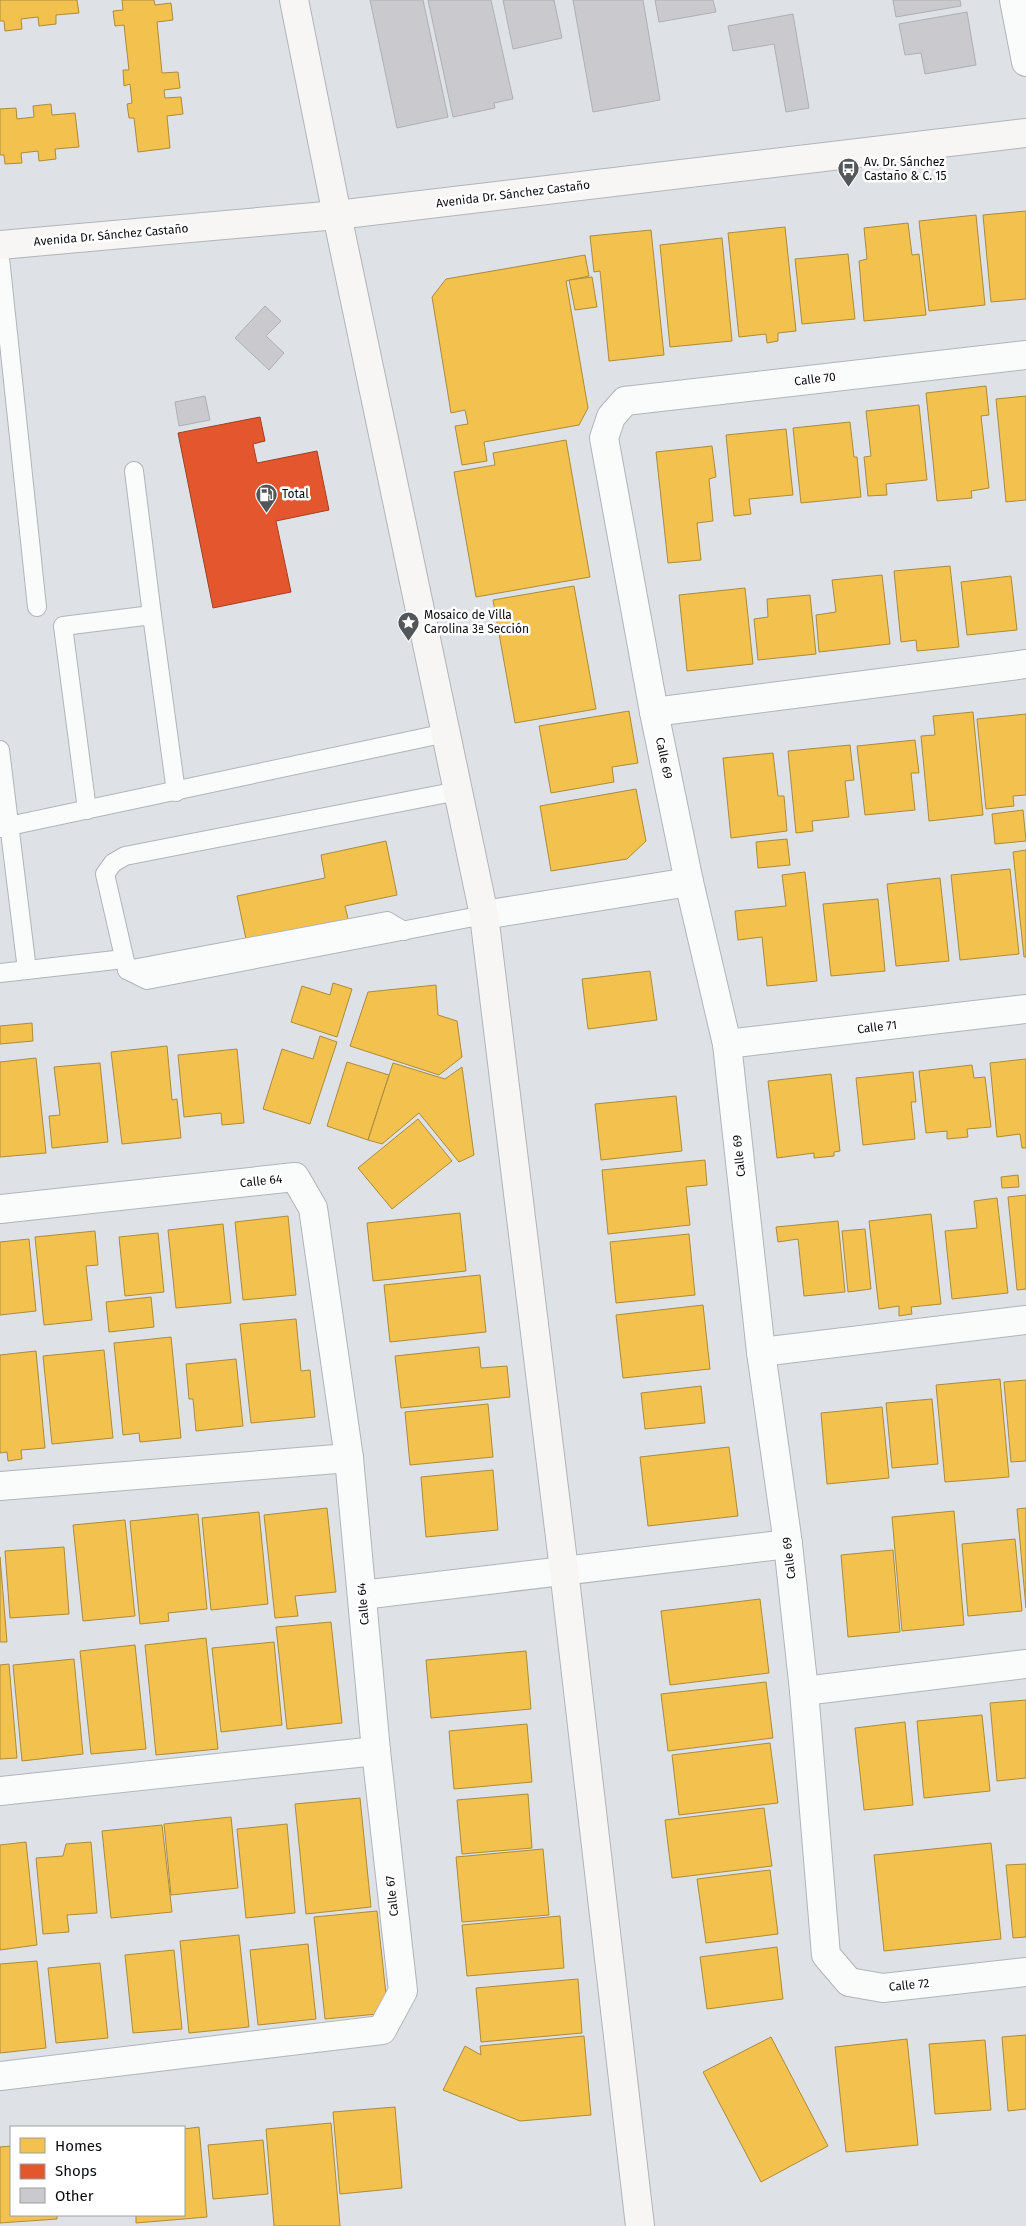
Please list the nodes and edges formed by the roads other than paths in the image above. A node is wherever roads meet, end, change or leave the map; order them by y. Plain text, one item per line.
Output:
1 (294, 0) edge
2 (1014, 0) edge
3 (1026, 62) edge
4 (1026, 134) edge
5 (337, 215) junction
6 (0, 245) edge
7 (0, 258) edge
8 (1026, 355) edge
9 (5, 358) edge
10 (611, 417) joint
11 (134, 471) dead end
12 (37, 607) dead end
13 (152, 615) junction
14 (1026, 664) edge
15 (654, 712) junction
16 (446, 733) junction
17 (0, 750) edge
18 (458, 790) junction
19 (176, 792) junction
20 (87, 810) junction
21 (5, 827) edge
22 (689, 882) junction
23 (484, 915) junction
24 (126, 965) junction
25 (27, 970) junction
26 (0, 973) edge
27 (1026, 1010) edge
28 (727, 1044) junction
29 (0, 1209) edge
30 (1026, 1320) edge
31 (760, 1352) junction
32 (349, 1458) junction
33 (0, 1486) edge
34 (788, 1544) junction
35 (564, 1570) junction
36 (362, 1595) junction
37 (1026, 1664) edge
38 (804, 1691) junction
39 (376, 1750) junction
40 (0, 1792) edge
41 (820, 1904) joint
42 (1026, 1972) edge
43 (0, 2076) edge
44 (640, 2226) edge

1 - 5 street
2 - 3 street
4 - 5 street, Avenida Dr. Sánchez Castaño
5 - 6 street, Avenida Dr. Sánchez Castaño
5 - 16 street
7 - 9 lane
8 - 10 street, Calle 70
9 - 12 lane
10 - 15 street, Calle 69
11 - 13 lane
13 - 19 lane
13 - 20 lane
14 - 15 street
15 - 22 street, Calle 69
16 - 18 street
16 - 19 lane
17 - 21 lane
18 - 23 street
18 - 24 lane
19 - 20 lane
20 - 21 lane
21 - 25 lane
22 - 23 street
22 - 28 street, Calle 69
23 - 24 lane
23 - 35 street
24 - 25 lane
25 - 26 lane
27 - 28 street, Calle 71
28 - 31 street, Calle 69
29 - 32 street, Calle 64
30 - 31 street
31 - 34 street, Calle 69
32 - 33 street
32 - 36 street, Calle 64
34 - 35 street
34 - 38 street, Calle 69
35 - 36 street
35 - 44 street
36 - 39 street, Calle 64
37 - 38 street
38 - 41 street, Calle 69
39 - 40 street
39 - 43 street, Calle 67
41 - 42 street, Calle 72

